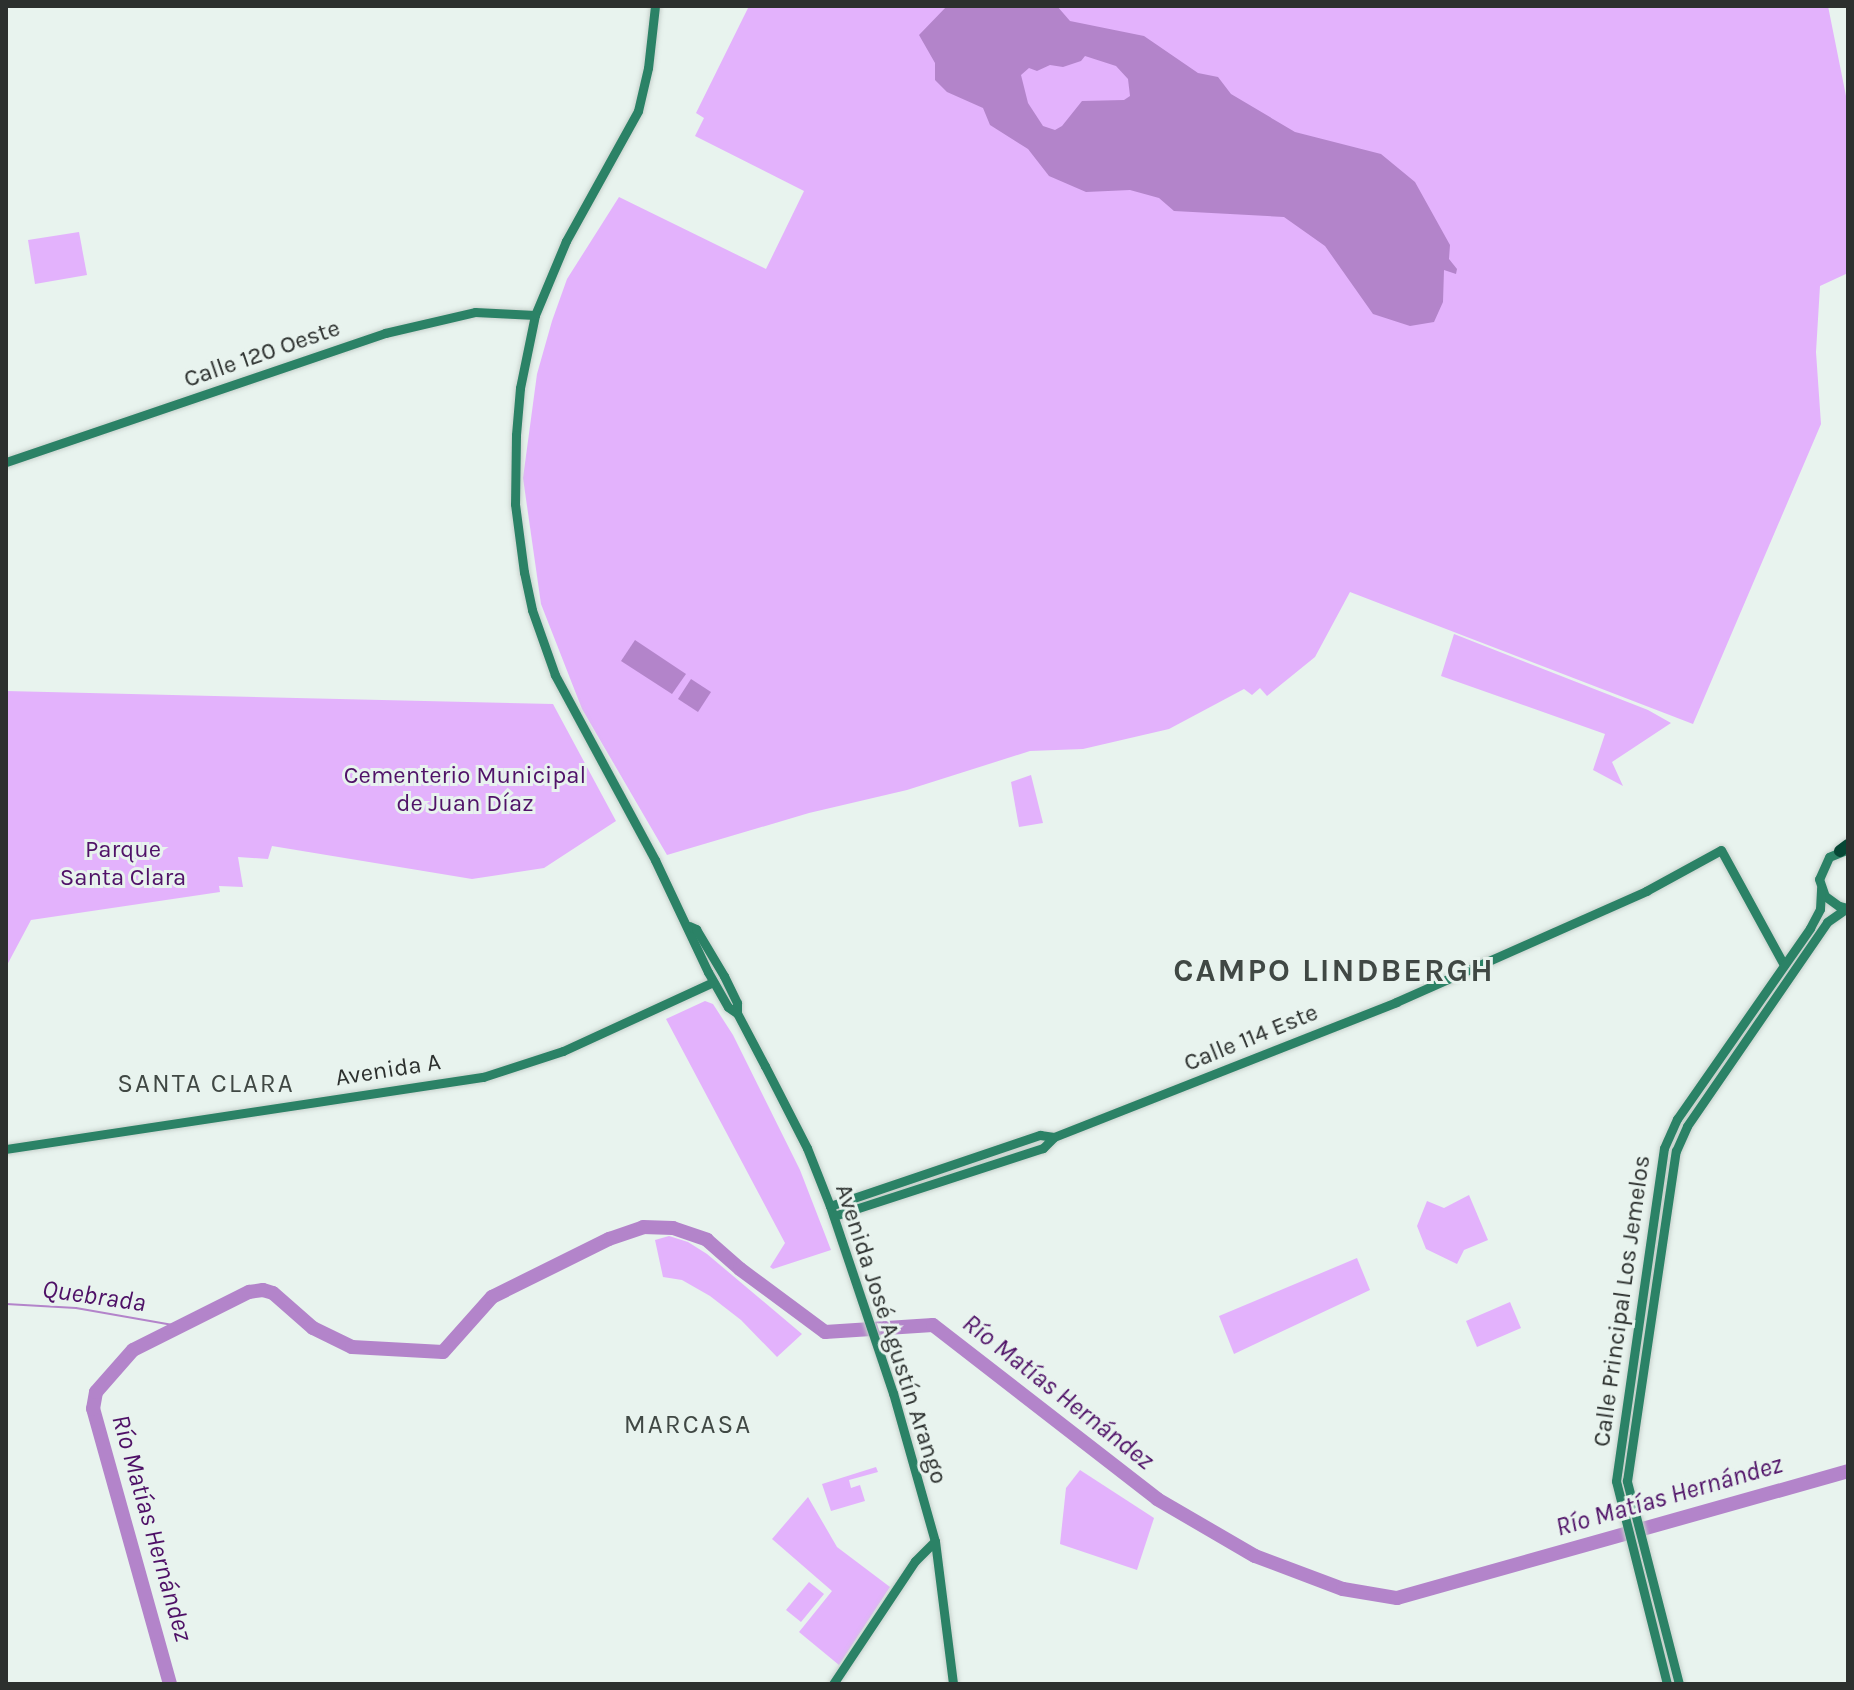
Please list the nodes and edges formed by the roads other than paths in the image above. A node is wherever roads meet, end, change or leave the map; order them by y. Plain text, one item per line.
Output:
1 (655, 6) edge
2 (535, 315) junction
3 (6, 462) edge
4 (1845, 849) edge
5 (1821, 888) junction
6 (1848, 908) edge
7 (689, 926) junction
8 (1806, 952) junction
9 (1784, 965) junction
10 (713, 982) junction
11 (1771, 985) junction
12 (1779, 992) junction
13 (1751, 1012) junction
14 (737, 1013) junction
15 (1754, 1028) junction
16 (1737, 1032) junction
17 (1054, 1137) junction
18 (6, 1149) edge
19 (830, 1206) junction
20 (834, 1216) junction
21 (935, 1541) junction
22 (1643, 1569) junction
23 (833, 1684) edge
24 (953, 1684) edge
25 (1667, 1684) edge
26 (1679, 1684) edge

1 - 2 main road, Avenida José Agustín Arango
2 - 3 main road, Calle 120 Oeste
2 - 7 main road, Avenida José Agustín Arango
4 - 5 main road, Calle Principal Los Jemelos
5 - 6 main road
5 - 9 main road, Calle Principal Los Jemelos
6 - 8 main road, Calle Principal Los Jemelos
7 - 10 main road, Avenida José Agustín Arango
7 - 14 main road, Avenida José Agustín Arango
8 - 9 main road
8 - 12 main road, Calle Principal Los Jemelos
9 - 11 main road, Calle Principal Los Jemelos
9 - 17 main road, Calle 114 Este
10 - 14 main road, Avenida José Agustín Arango
10 - 18 main road, Avenida A
11 - 12 main road
11 - 13 main road, Calle Principal Los Jemelos
12 - 15 main road, Calle Principal Los Jemelos
13 - 15 main road
13 - 16 main road, Calle Principal Los Jemelos
14 - 19 main road, Avenida José Agustín Arango
15 - 16 main road
15 - 22 main road, Calle Principal Los Jemelos
16 - 22 main road, Calle Principal Los Jemelos
17 - 19 main road, Calle 114 Este
17 - 20 main road, Calle 114 Este
19 - 20 main road, Avenida José Agustín Arango
20 - 21 main road, Avenida José Agustín Arango
21 - 23 main road
21 - 24 main road, Avenida José Agustín Arango
22 - 25 main road
22 - 26 main road

